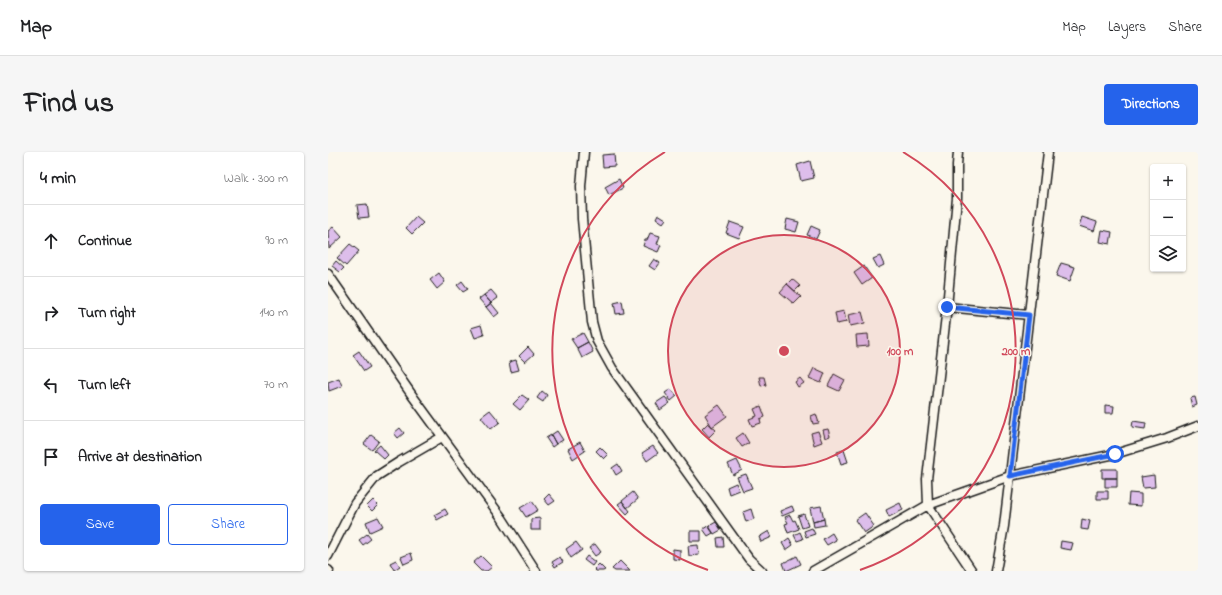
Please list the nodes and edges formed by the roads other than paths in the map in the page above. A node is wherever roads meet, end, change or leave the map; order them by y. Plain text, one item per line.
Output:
1 (584, 152) edge
2 (958, 152) edge
3 (1048, 152) edge
4 (328, 274) edge
5 (947, 307) junction
6 (1029, 315) junction
7 (1198, 426) edge
8 (442, 437) junction
9 (1010, 476) junction
10 (928, 505) junction
11 (328, 556) edge
12 (536, 571) edge
13 (762, 571) edge
14 (813, 571) edge
15 (972, 571) edge
16 (996, 571) edge

1 - 13 street
2 - 5 street
3 - 6 street
4 - 8 street
5 - 6 street
5 - 10 street
6 - 9 street
7 - 9 street
8 - 11 street
8 - 12 street
9 - 10 street
9 - 16 street
10 - 14 street
10 - 15 street

